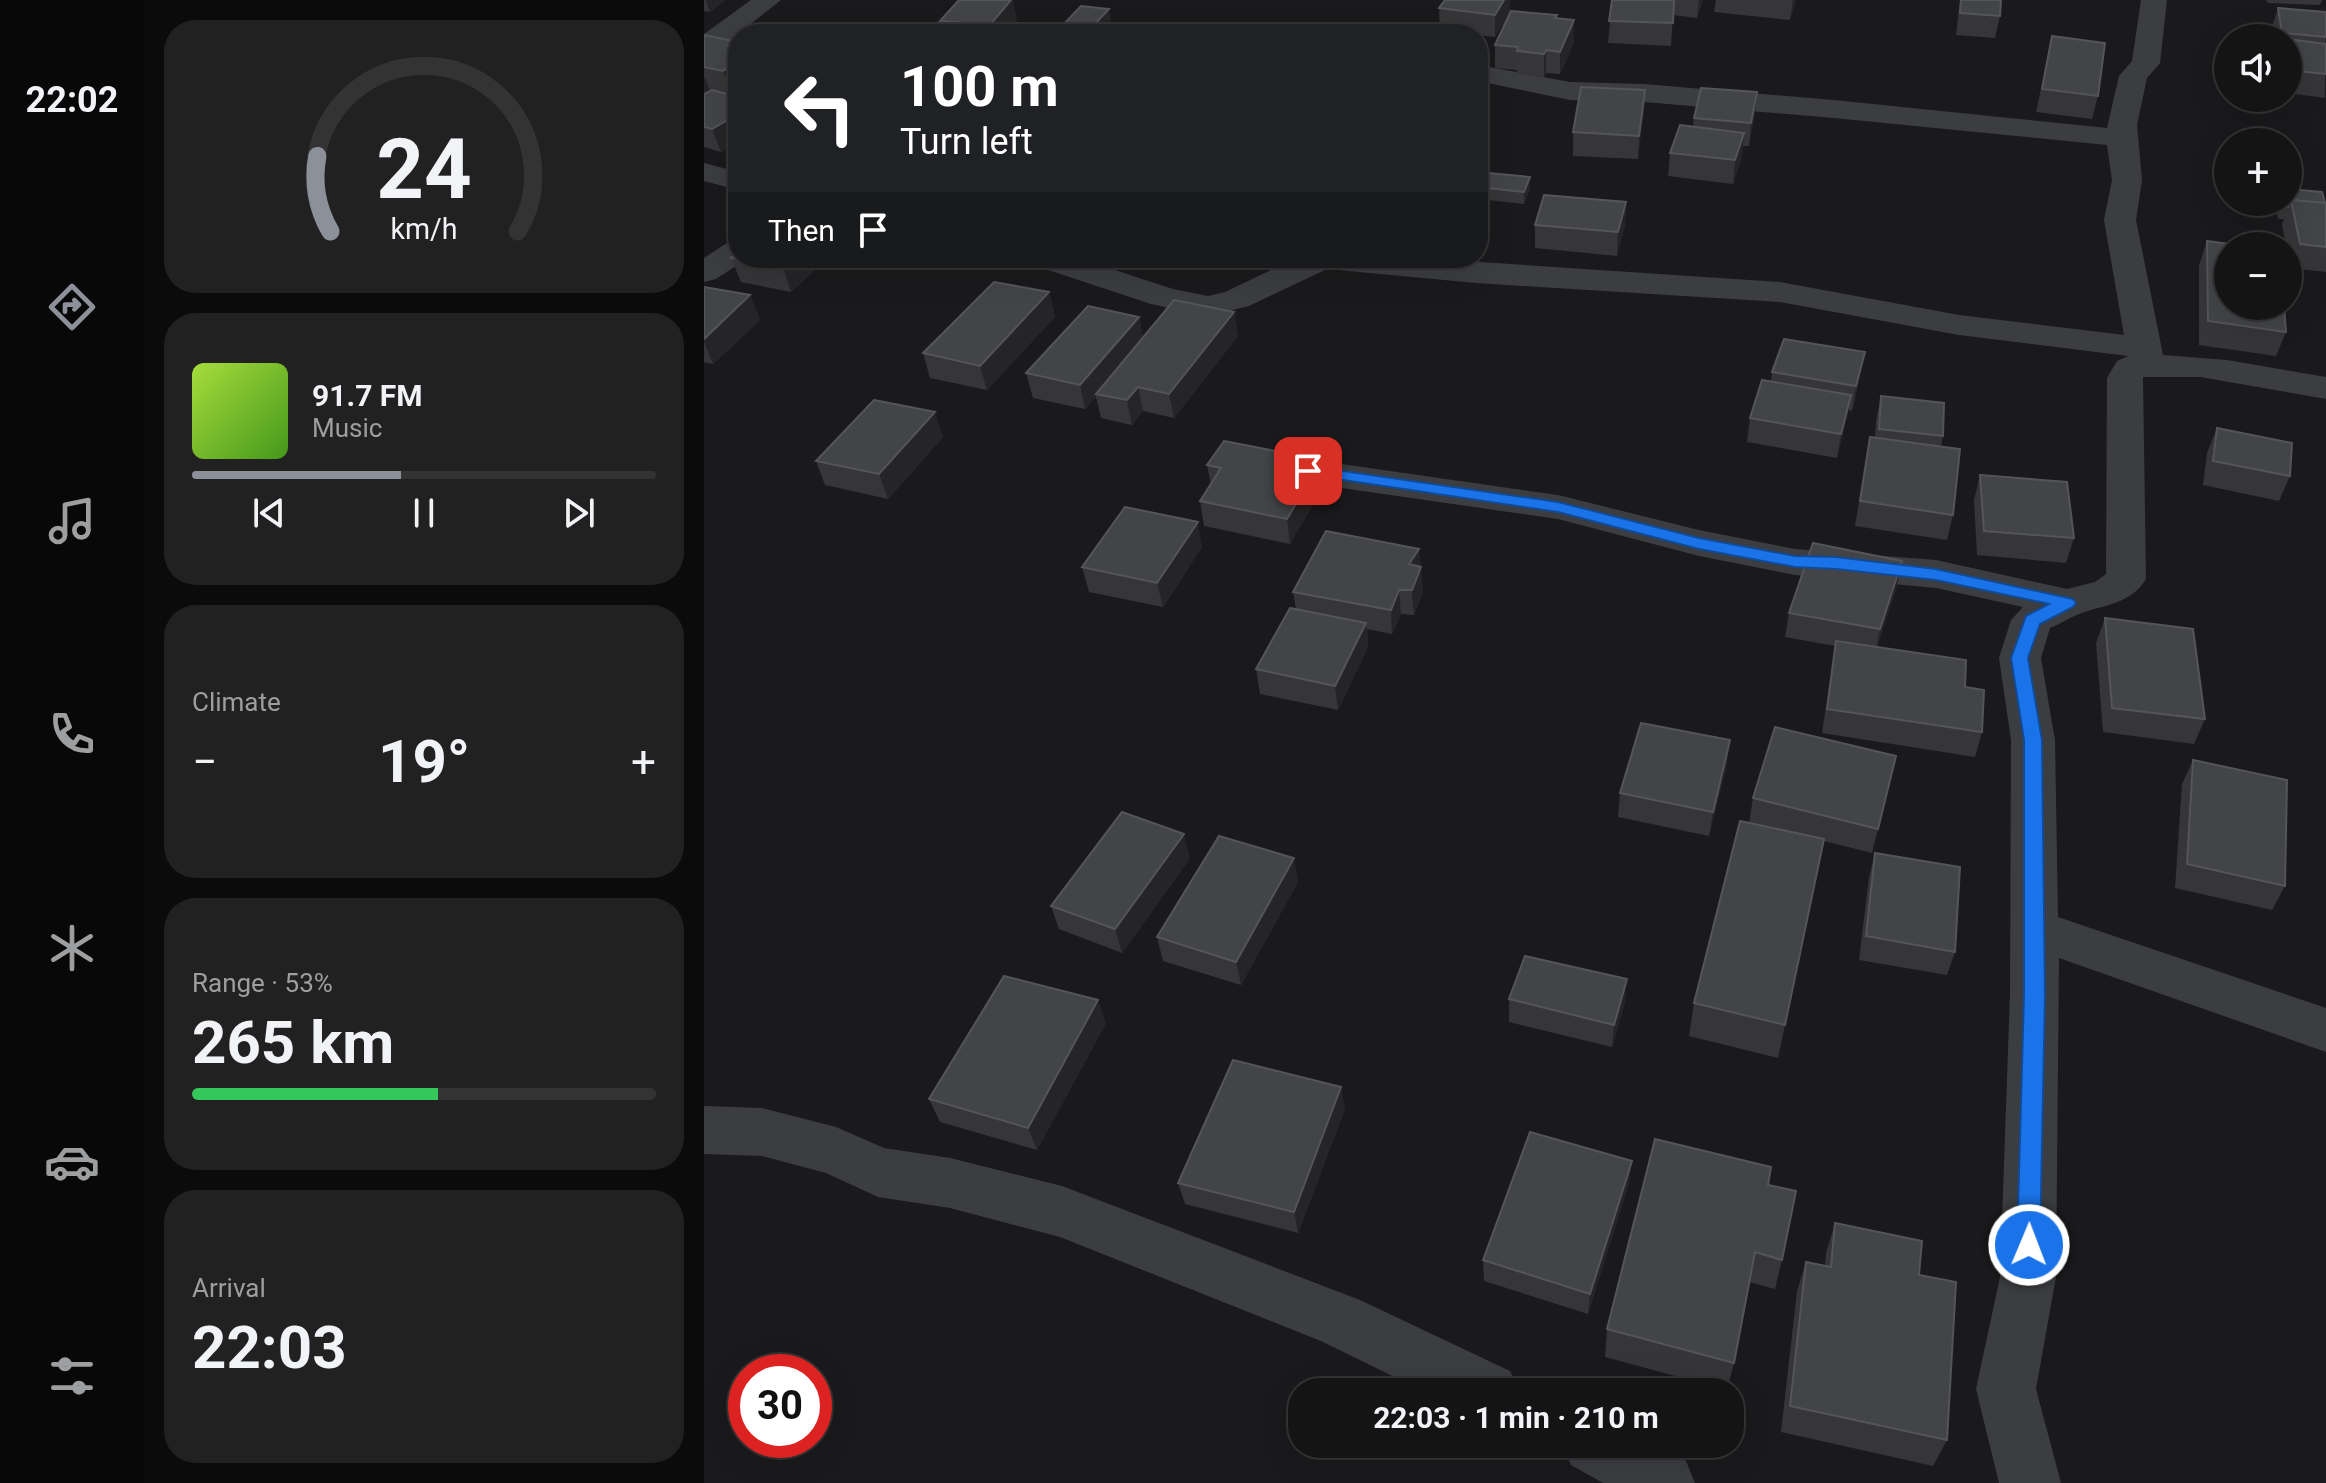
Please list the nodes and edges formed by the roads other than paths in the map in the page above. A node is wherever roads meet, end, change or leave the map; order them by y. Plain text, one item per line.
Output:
1 (768, 0) edge
2 (2154, 0) edge
3 (735, 24) edge
4 (728, 29) edge
5 (704, 47) edge
6 (1488, 75) edge
7 (2122, 138) junction
8 (704, 172) edge
9 (728, 178) edge
10 (728, 256) edge
11 (1076, 268) edge
12 (1296, 268) edge
13 (1426, 268) edge
14 (704, 272) edge
15 (2146, 356) junction
16 (2326, 388) edge
17 (1245, 462) edge
18 (2067, 603) junction
19 (2035, 929) junction
20 (2326, 1030) edge
21 (704, 1130) edge
22 (1460, 1378) edge
23 (1618, 1458) edge
24 (1664, 1483) edge
25 (2030, 1483) edge

1 - 3 street
2 - 7 street
4 - 5 street
6 - 7 street
7 - 15 street
8 - 9 street
10 - 14 street
11 - 12 street
13 - 15 street
15 - 16 street
15 - 18 street
17 - 18 street
18 - 19 street
19 - 20 street
19 - 25 street
21 - 22 street
23 - 24 street

